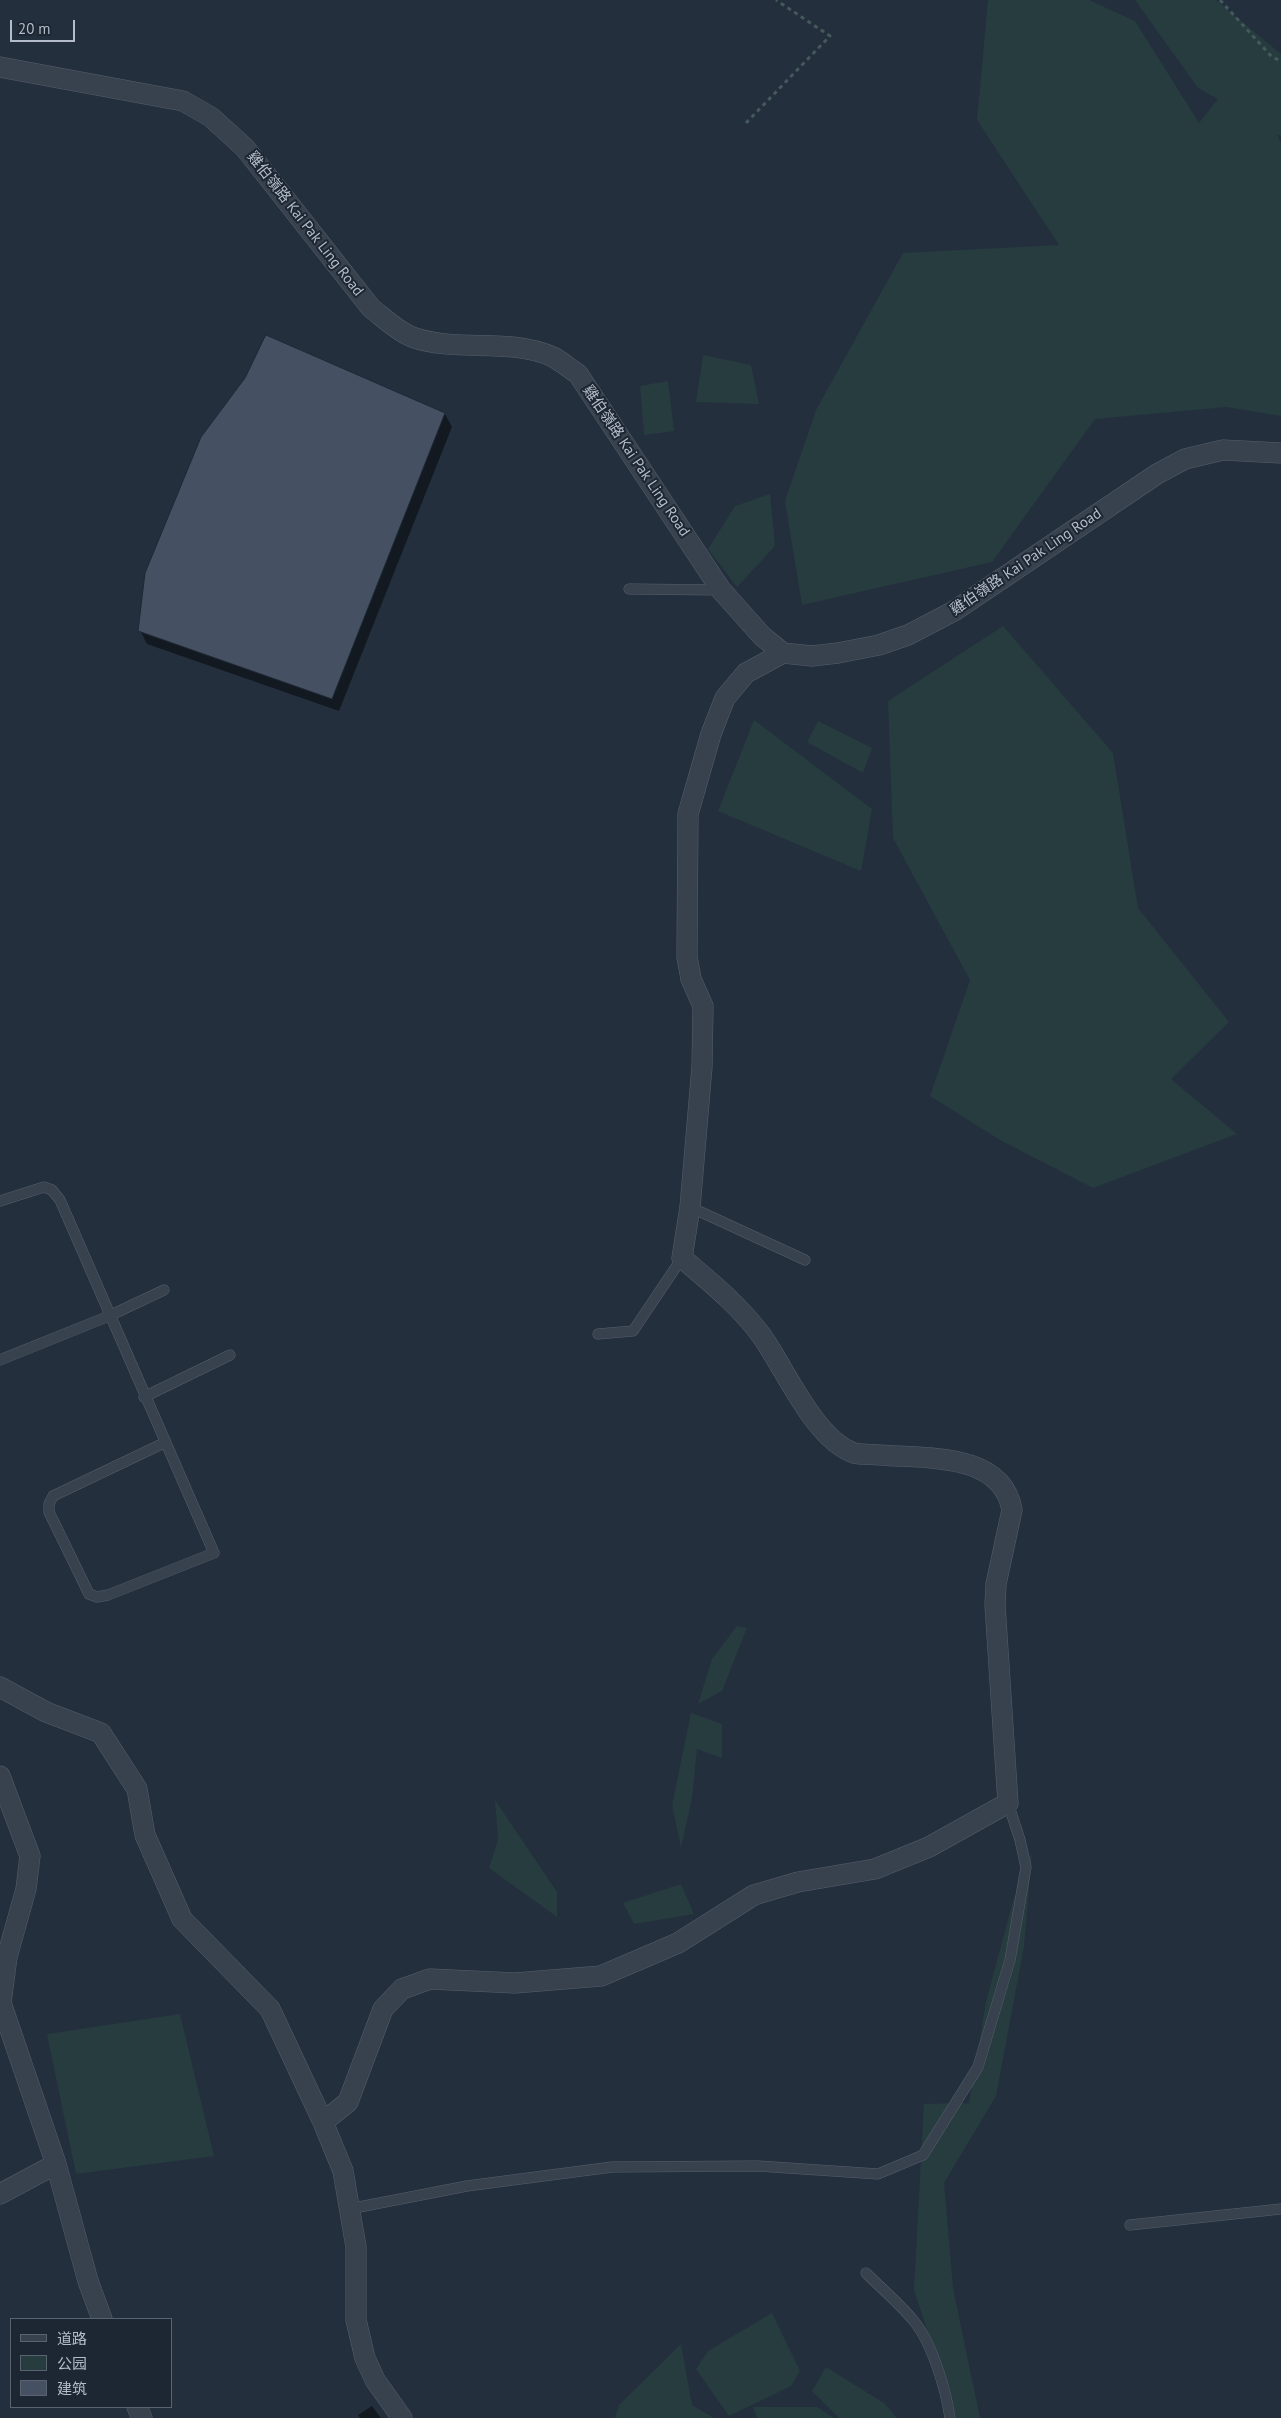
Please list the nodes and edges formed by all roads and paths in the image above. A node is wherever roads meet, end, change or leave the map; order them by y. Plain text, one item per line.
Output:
1 (776, 0) edge
2 (1220, 0) edge
3 (1281, 61) edge
4 (0, 67) edge
5 (746, 123) dead end
6 (1281, 453) edge
7 (629, 589) dead end
8 (722, 590) junction
9 (783, 653) junction
10 (0, 1201) edge
11 (690, 1207) junction
12 (682, 1258) junction
13 (804, 1260) dead end
14 (164, 1290) dead end
15 (110, 1316) junction
16 (598, 1334) dead end
17 (230, 1355) dead end
18 (0, 1360) edge
19 (144, 1397) junction
20 (164, 1443) junction
21 (0, 1687) edge
22 (0, 1776) edge
23 (1008, 1803) junction
24 (323, 2122) junction
25 (56, 2164) junction
26 (0, 2194) edge
27 (349, 2209) junction
28 (1281, 2209) edge
29 (1130, 2224) dead end
30 (866, 2273) dead end
31 (102, 2318) edge
32 (402, 2418) edge
33 (950, 2418) edge

1 - 5 path
2 - 3 path
4 - 8 street, 雞伯嶺路 Kai Pak Ling Road
6 - 9 street, 雞伯嶺路 Kai Pak Ling Road
7 - 8 lane
8 - 9 street, 雞伯嶺路 Kai Pak Ling Road
9 - 11 street
10 - 15 lane
11 - 12 street
11 - 13 lane
12 - 16 lane
12 - 23 street
14 - 15 lane
15 - 18 lane
15 - 19 lane
17 - 19 lane
19 - 20 lane
20 - 20 lane
21 - 24 street
22 - 25 street
23 - 24 street
23 - 27 lane
24 - 27 street
25 - 26 street
25 - 31 street
27 - 32 street
28 - 29 lane
30 - 33 lane

